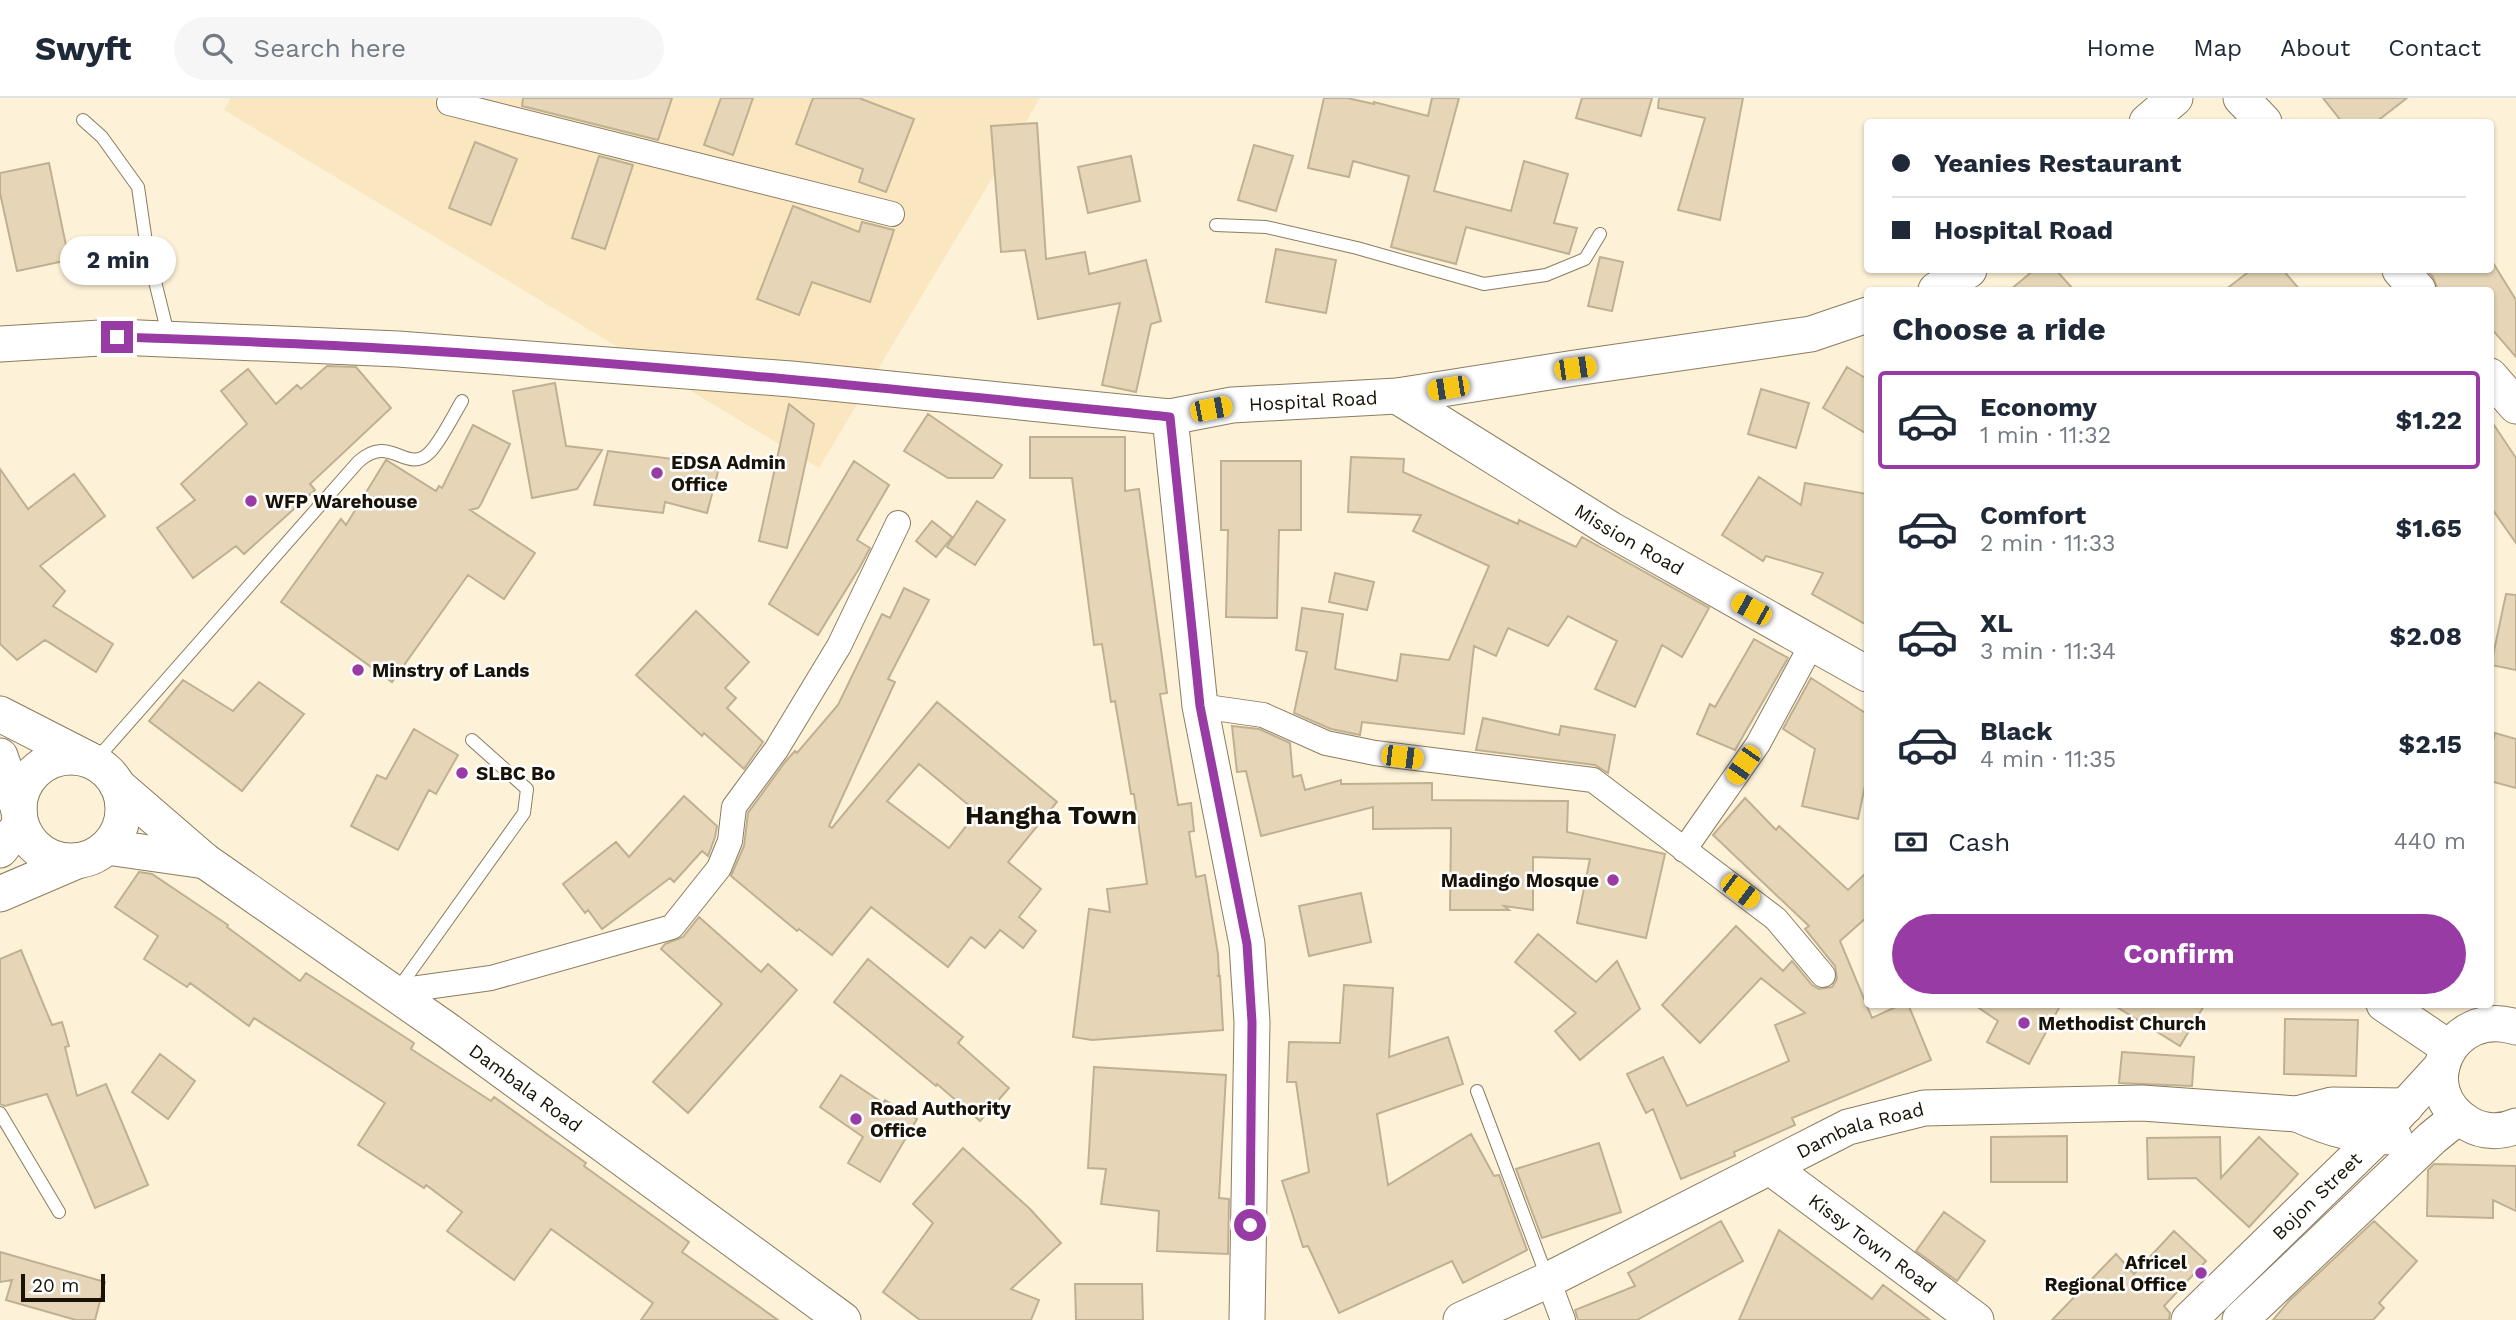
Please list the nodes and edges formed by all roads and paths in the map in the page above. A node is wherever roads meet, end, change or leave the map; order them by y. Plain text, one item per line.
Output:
1 (2175, 98) edge
2 (2241, 98) edge
3 (449, 103) dead end
4 (2150, 119) edge
5 (2261, 119) edge
6 (83, 120) dead end
7 (892, 214) dead end
8 (1216, 225) dead end
9 (1600, 234) dead end
10 (1964, 273) edge
11 (2403, 273) edge
12 (1941, 287) edge
13 (2415, 287) edge
14 (1864, 316) edge
15 (169, 339) junction
16 (0, 344) edge
17 (2494, 381) edge
18 (1397, 396) junction
19 (462, 401) dead end
20 (2516, 406) edge
21 (1170, 417) junction
22 (898, 523) dead end
23 (1812, 643) junction
24 (1864, 672) edge
25 (1200, 706) junction
26 (0, 714) edge
27 (472, 740) dead end
28 (0, 756) edge
29 (106, 774) junction
30 (13, 828) edge
31 (1684, 850) junction
32 (92, 854) junction
33 (205, 862) junction
34 (0, 894) edge
35 (1823, 975) dead end
36 (393, 992) junction
37 (2389, 1008) edge
38 (2516, 1027) edge
39 (2445, 1057) junction
40 (1477, 1091) dead end
41 (2406, 1105) junction
42 (0, 1113) edge
43 (2297, 1114) junction
44 (2516, 1126) edge
45 (2445, 1127) junction
46 (2377, 1137) junction
47 (1770, 1167) junction
48 (59, 1212) dead end
49 (1548, 1280) junction
50 (844, 1320) edge
51 (1247, 1320) edge
52 (1461, 1320) edge
53 (1563, 1320) edge
54 (1976, 1320) edge
55 (2189, 1320) edge
56 (2240, 1320) edge

1 - 4 street
2 - 5 street
3 - 7 street
6 - 15 lane
8 - 9 lane
10 - 12 street
11 - 13 street
14 - 18 street, Hospital Road
15 - 16 street, Hospital Road
15 - 21 street, Hospital Road
17 - 20 street
18 - 21 street, Hospital Road
18 - 23 street, Mission Road
19 - 29 lane
21 - 25 street
22 - 36 street
23 - 24 street, Mission Road
23 - 31 street
25 - 31 street
25 - 51 street
26 - 29 street, Dambala Road
27 - 36 lane
28 - 30 street
29 - 30 street
29 - 32 street
29 - 33 street, Dambala Road
30 - 32 street
31 - 35 street
32 - 33 street, Dambala Road
32 - 34 street
33 - 36 street, Dambala Road
36 - 50 street, Dambala Road
37 - 39 street
38 - 39 street, Bojon Street
39 - 41 street, Bojon Street
39 - 45 street
40 - 49 lane
41 - 43 street, Dambala Road
41 - 46 street, Bojon Street
42 - 48 lane
43 - 46 street, Dambala Road
43 - 47 street, Dambala Road
44 - 45 street
45 - 46 street, Dambala Road
45 - 56 street, Bojon Street
46 - 55 street, Bojon Street
47 - 49 street, Dambala Road
47 - 54 street, Kissy Town Road
49 - 52 street, Dambala Road
49 - 53 street

